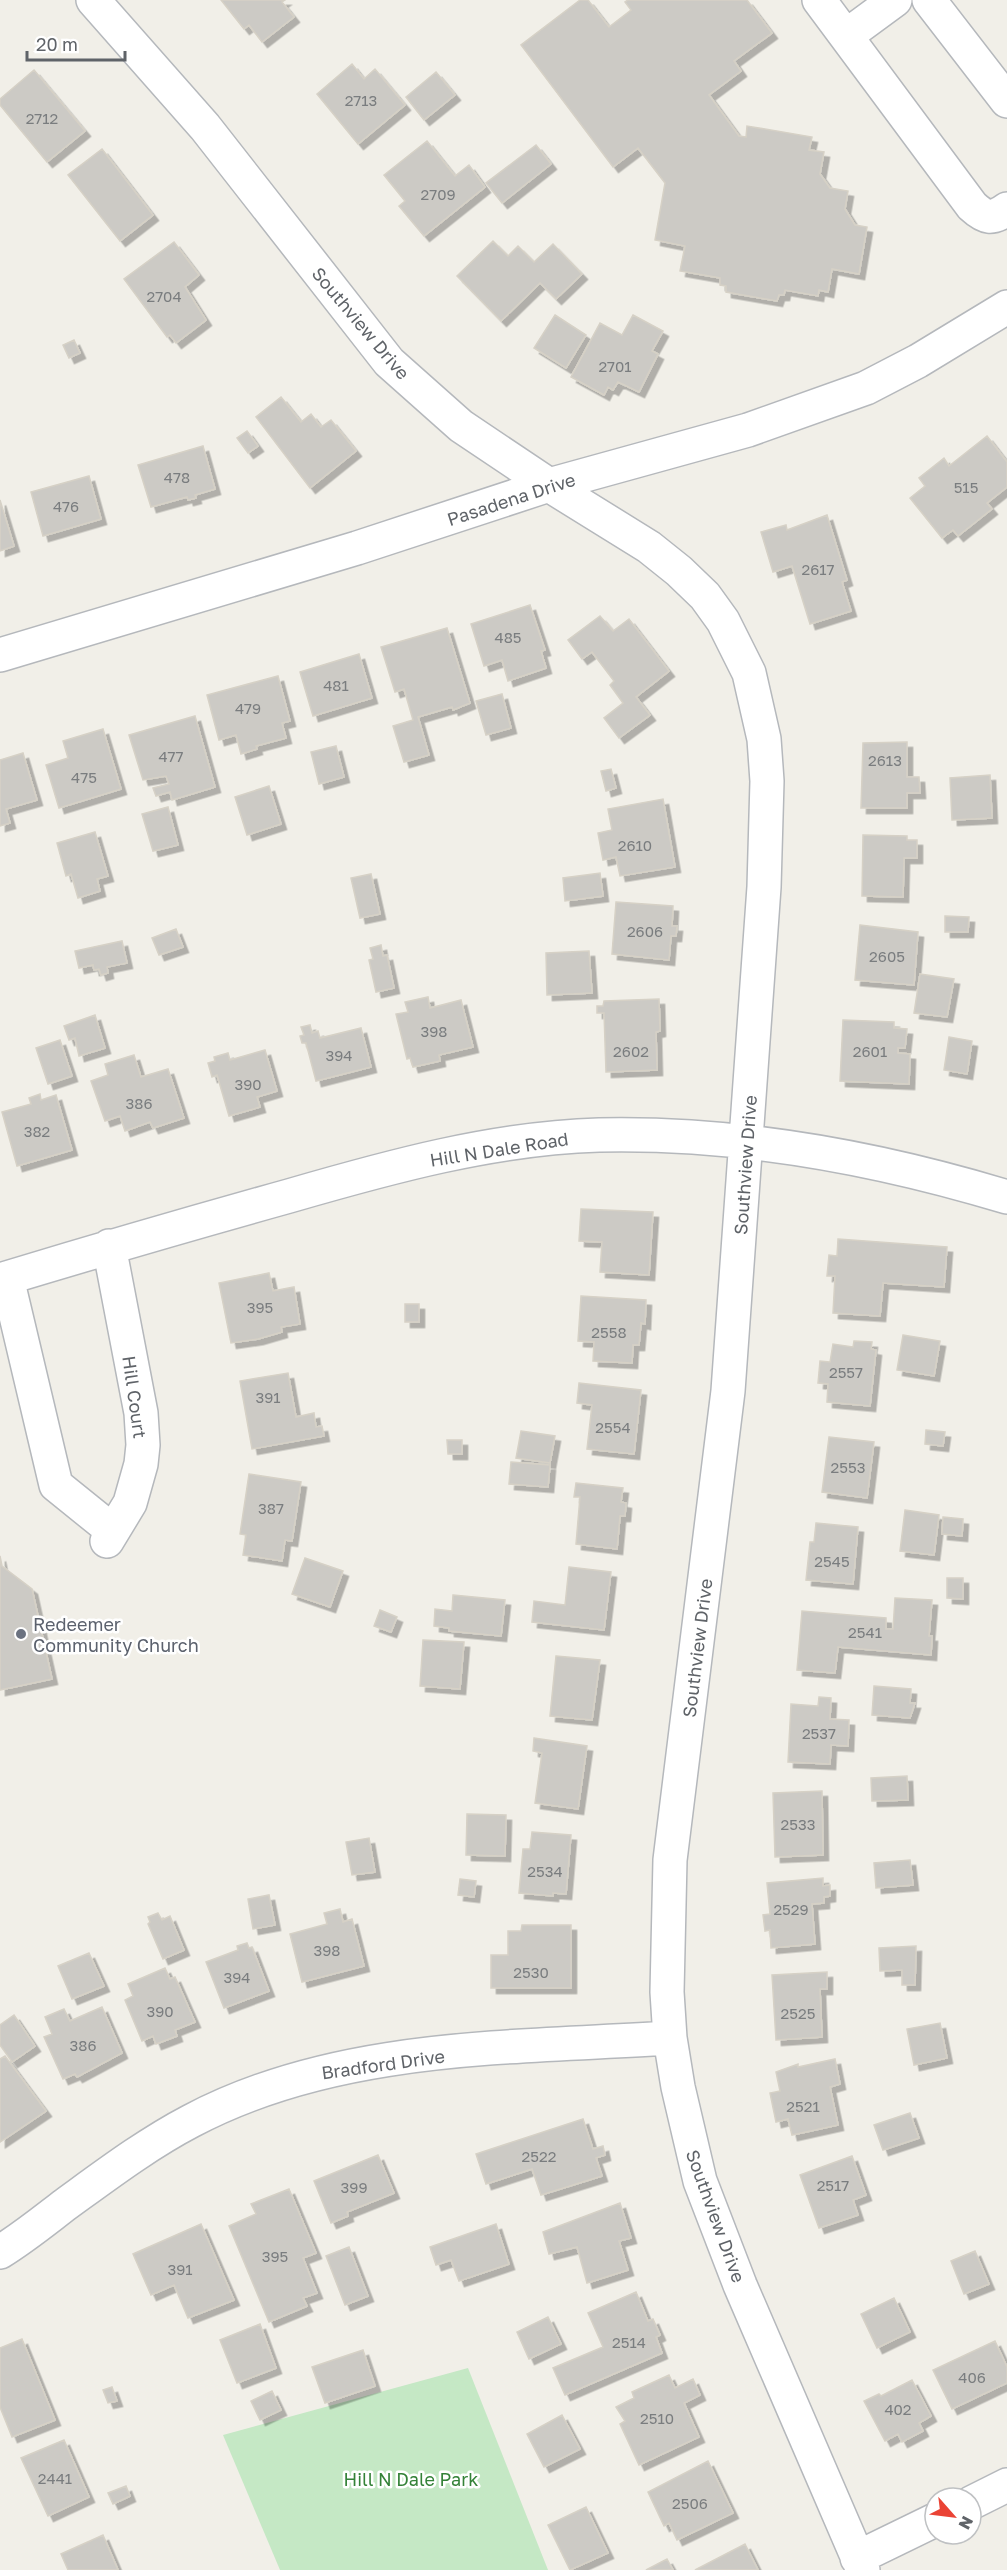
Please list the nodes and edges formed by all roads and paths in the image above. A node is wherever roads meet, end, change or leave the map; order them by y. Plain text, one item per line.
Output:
1 (93, 0) edge
2 (819, 0) edge
3 (895, 0) edge
4 (929, 0) edge
5 (846, 36) junction
6 (1007, 101) edge
7 (1007, 209) edge
8 (1007, 307) edge
9 (549, 485) junction
10 (0, 655) edge
11 (747, 1140) junction
12 (1007, 1197) edge
13 (109, 1246) junction
14 (3, 1279) edge
15 (670, 2038) junction
16 (0, 2252) edge
17 (1007, 2485) edge
18 (983, 2497) edge
19 (923, 2527) edge
20 (860, 2564) edge

1 - 9 street, Southview Drive
2 - 5 street
3 - 5 street
4 - 6 street
5 - 7 street
8 - 9 street, Pasadena Drive
9 - 10 street, Pasadena Drive
9 - 11 street, Southview Drive
11 - 12 street, Hill N Dale Road
11 - 13 street, Hill N Dale Road
11 - 15 street, Southview Drive
13 - 14 street, Hill N Dale Road
13 - 14 street, Hill Court
15 - 16 street, Bradford Drive
15 - 20 street, Southview Drive
17 - 18 street
19 - 20 street

